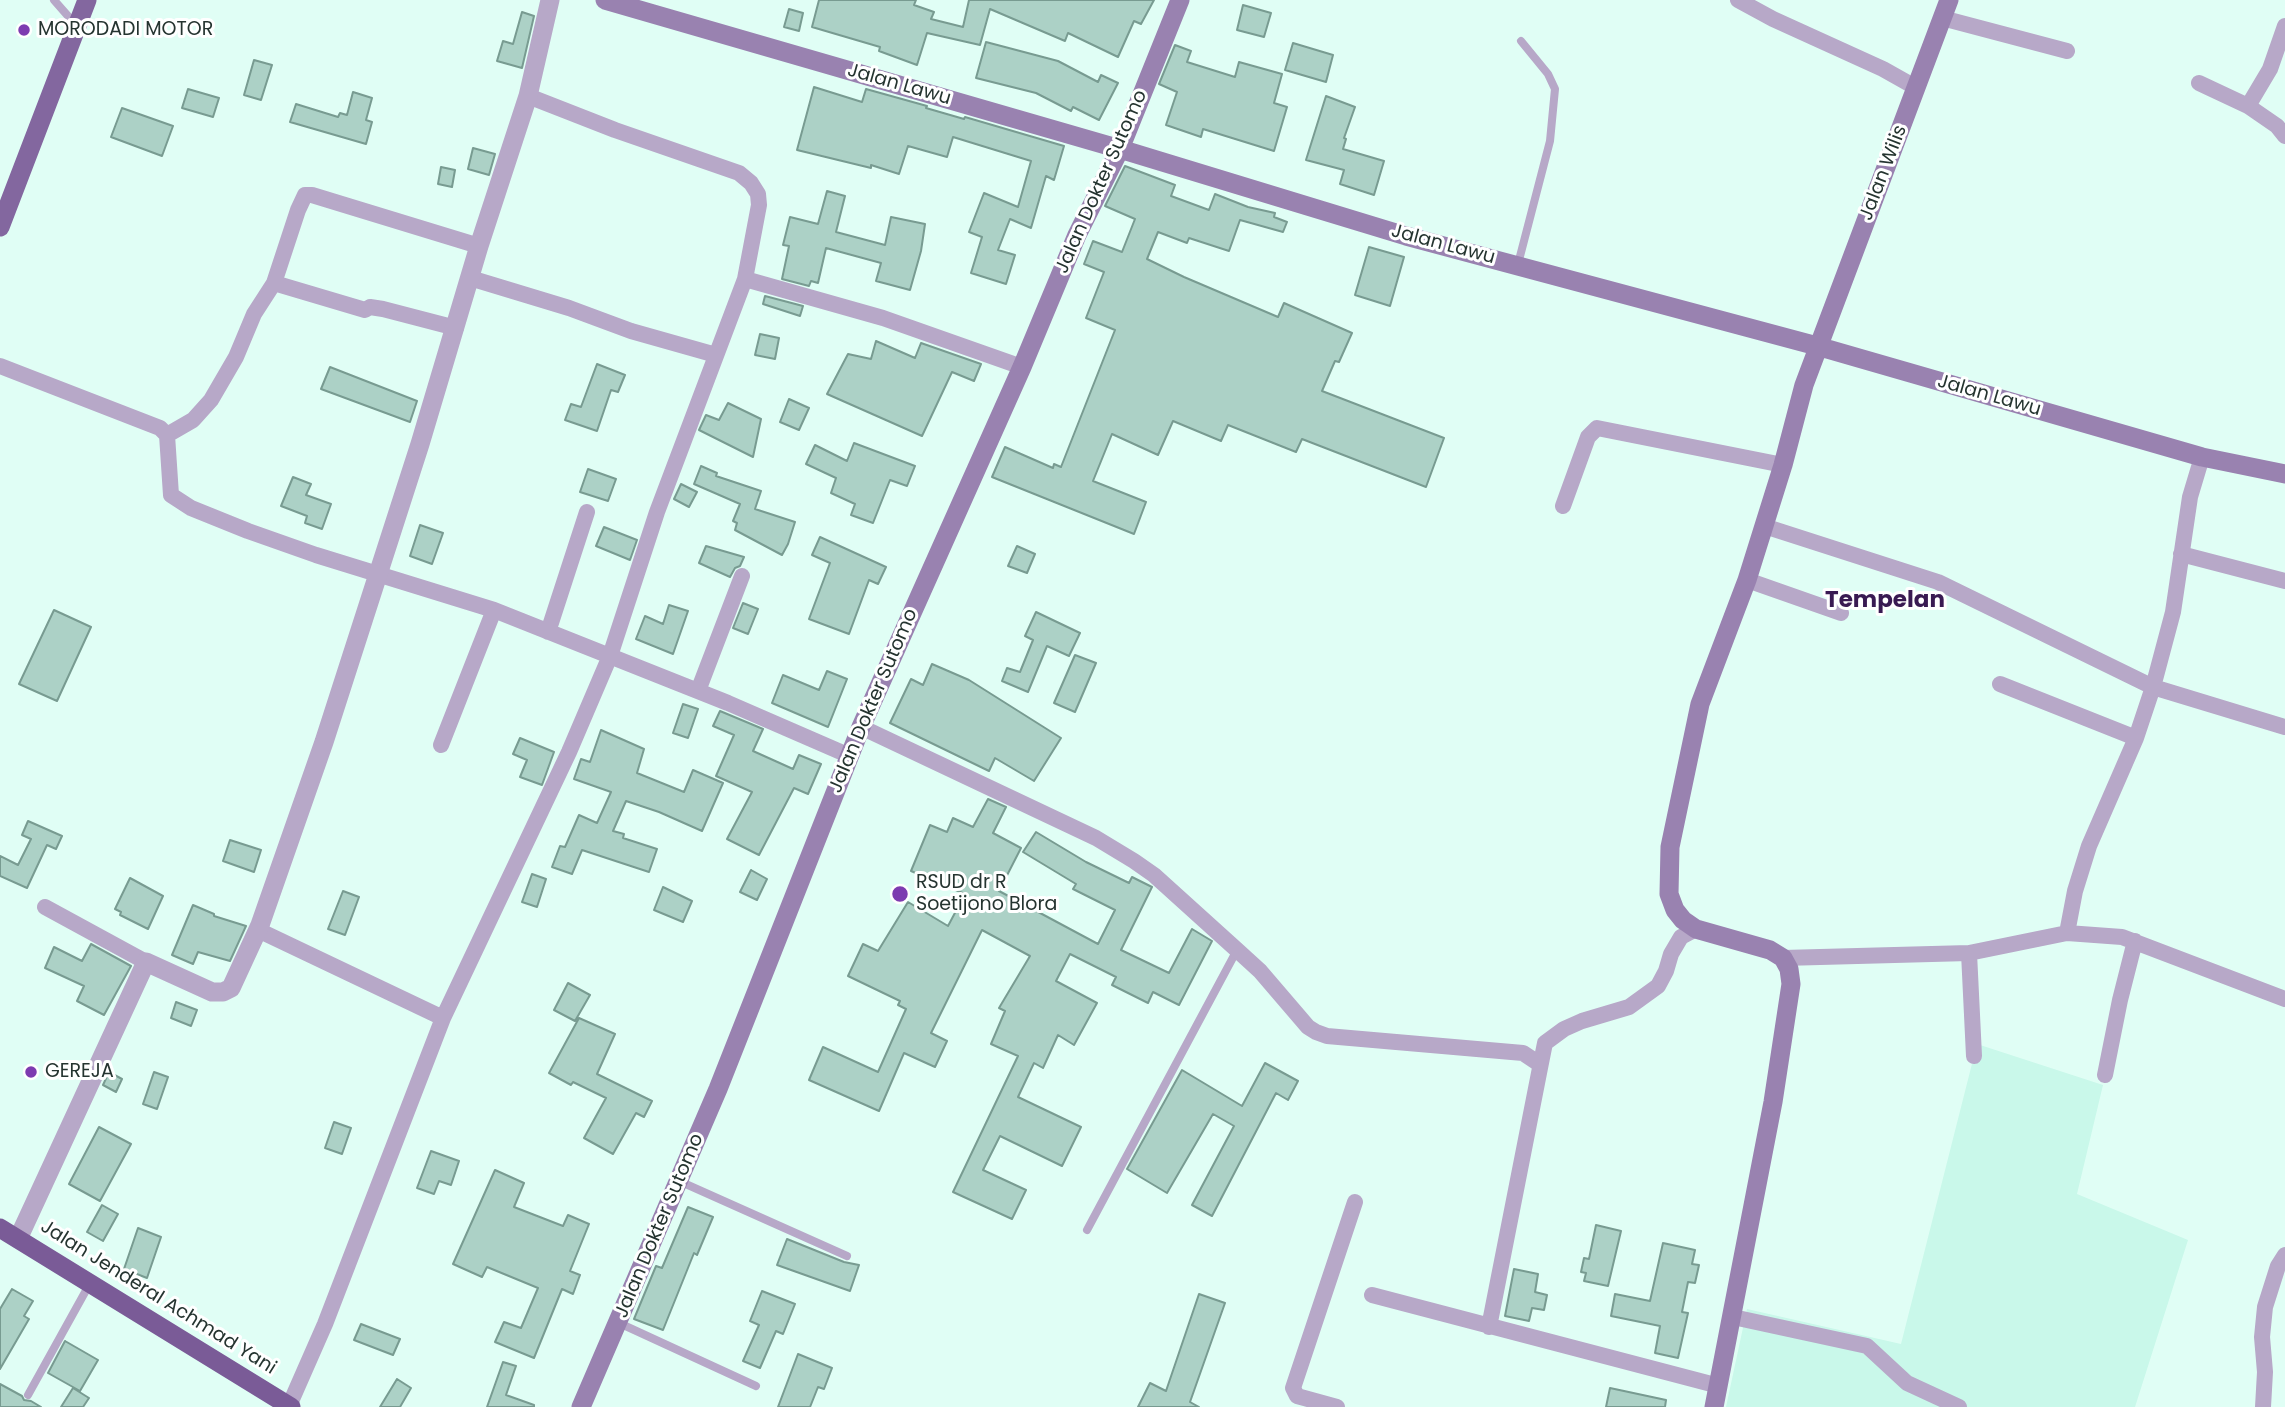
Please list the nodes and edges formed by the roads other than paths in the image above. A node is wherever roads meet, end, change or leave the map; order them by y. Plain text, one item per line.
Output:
1 (54, 0) edge
2 (87, 0) edge
3 (550, 0) edge
4 (605, 0) edge
5 (1180, 0) edge
6 (1738, 0) edge
7 (1946, 9) edge
8 (77, 26) junction
9 (2285, 26) edge
10 (1521, 41) dead end
11 (2067, 51) dead end
12 (2199, 83) dead end
13 (1915, 87) junction
14 (529, 89) junction
15 (2248, 106) junction
16 (2285, 136) edge
17 (1120, 149) junction
18 (0, 227) edge
19 (479, 246) junction
20 (1518, 265) junction
21 (470, 278) junction
22 (745, 279) junction
23 (274, 284) junction
24 (456, 328) junction
25 (1817, 346) junction
26 (716, 355) junction
27 (0, 366) edge
28 (1022, 367) junction
29 (167, 435) junction
30 (2202, 457) junction
31 (1783, 465) junction
32 (2285, 474) edge
33 (1563, 506) dead end
34 (587, 512) dead end
35 (1764, 526) junction
36 (2181, 554) junction
37 (377, 574) junction
38 (742, 576) dead end
39 (1747, 580) junction
40 (2285, 581) edge
41 (494, 610) junction
42 (1841, 613) dead end
43 (548, 632) junction
44 (610, 656) junction
45 (2000, 684) dead end
46 (2153, 687) junction
47 (698, 691) junction
48 (861, 727) junction
49 (2285, 727) edge
50 (2136, 738) junction
51 (441, 745) dead end
52 (850, 757) junction
53 (45, 907) dead end
54 (1696, 929) junction
55 (258, 930) junction
56 (2067, 933) junction
57 (2136, 941) junction
58 (1237, 950) junction
59 (1969, 953) junction
60 (1783, 958) junction
61 (146, 962) junction
62 (2285, 999) edge
63 (443, 1018) junction
64 (1974, 1056) dead end
65 (1539, 1068) junction
66 (2105, 1075) dead end
67 (679, 1181) junction
68 (1355, 1202) dead end
69 (0, 1228) edge
70 (1087, 1230) dead end
71 (18, 1239) junction
72 (2285, 1255) edge
73 (847, 1256) dead end
74 (91, 1282) junction
75 (1372, 1295) dead end
76 (1733, 1317) junction
77 (619, 1323) junction
78 (1489, 1327) junction
79 (756, 1386) dead end
80 (1719, 1386) junction
81 (28, 1395) dead end
82 (290, 1406) edge
83 (581, 1407) edge
84 (1337, 1407) edge
85 (1714, 1407) edge
86 (1959, 1407) edge
87 (2263, 1407) edge

1 - 8 lane
2 - 8 main road
3 - 14 street
4 - 17 main road, Jalan Lawu
5 - 17 main road, Jalan Dokter Sutomo
6 - 13 street
7 - 11 street
7 - 13 main road, Jalan Wilis
8 - 18 main road
9 - 15 street
10 - 20 lane
12 - 15 street
13 - 25 main road, Jalan Wilis
14 - 19 street
14 - 22 street
15 - 16 street
17 - 20 main road, Jalan Lawu
17 - 28 main road, Jalan Dokter Sutomo
19 - 21 street
19 - 23 street
20 - 25 main road, Jalan Lawu
21 - 24 street
21 - 26 street
22 - 26 street
22 - 28 street
23 - 24 street
23 - 29 street
24 - 37 street
25 - 30 main road, Jalan Lawu
25 - 31 main road, Jalan Wilis
26 - 44 street
27 - 29 street
28 - 48 main road, Jalan Dokter Sutomo
29 - 37 street
30 - 32 main road, Jalan Lawu
30 - 36 street
31 - 33 street
31 - 35 main road, Jalan Wilis
34 - 43 street
35 - 39 main road, Jalan Wilis
35 - 46 street
36 - 40 street
36 - 46 street
37 - 41 street
37 - 55 street
38 - 47 street
39 - 42 street
39 - 54 main road, Jalan Wilis
41 - 43 street
41 - 51 street
43 - 44 street
44 - 47 street
44 - 63 street
45 - 50 street
46 - 49 street
46 - 50 street
47 - 52 street
48 - 52 main road, Jalan Dokter Sutomo
48 - 58 street
50 - 56 street
52 - 67 main road, Jalan Dokter Sutomo
53 - 61 street
54 - 60 main road
54 - 65 street
55 - 61 street
55 - 63 street
56 - 57 street
56 - 59 street
57 - 62 street
57 - 66 street
58 - 65 street
58 - 70 lane
59 - 60 street
59 - 64 street
60 - 76 main road
61 - 71 street
63 - 82 street
65 - 78 street
67 - 73 lane
67 - 77 main road, Jalan Dokter Sutomo
68 - 84 street
69 - 71 highway, Jalan Jenderal Achmad Yani
71 - 74 highway, Jalan Jenderal Achmad Yani
72 - 87 street
74 - 81 lane
74 - 82 highway, Jalan Jenderal Achmad Yani
75 - 78 street
76 - 80 main road
76 - 86 street
77 - 79 lane
77 - 83 main road, Jalan Dokter Sutomo
78 - 80 street
80 - 85 main road

